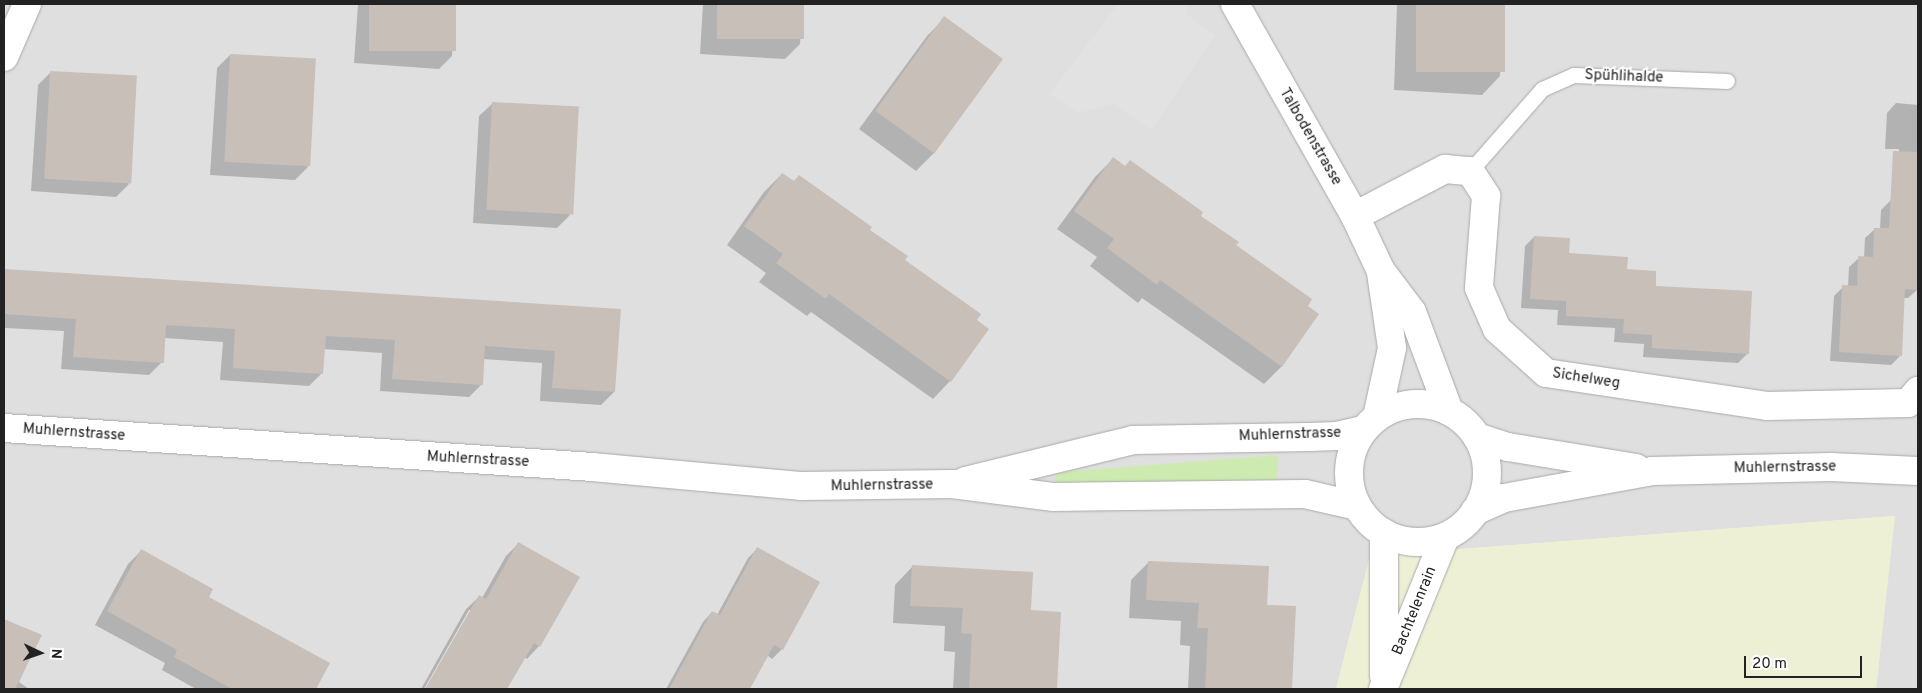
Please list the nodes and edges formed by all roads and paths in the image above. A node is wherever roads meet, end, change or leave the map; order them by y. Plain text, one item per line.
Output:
1 (27, 4) edge
2 (1235, 4) edge
3 (4, 56) edge
4 (1727, 81) dead end
5 (1470, 171) junction
6 (1355, 216) junction
7 (1381, 271) junction
8 (1918, 391) edge
9 (1449, 412) junction
10 (1371, 423) junction
11 (4, 428) edge
12 (1477, 437) junction
13 (1652, 471) junction
14 (1918, 471) edge
15 (952, 484) junction
16 (1357, 506) junction
17 (1475, 511) junction
18 (1384, 533) junction
19 (1445, 537) junction
20 (1384, 687) edge

1 - 3 street
2 - 6 street, Talbodenstrasse
4 - 5 lane, Spühlihalde
5 - 6 street
5 - 8 street, Sichelweg
6 - 7 street, Talbodenstrasse
7 - 9 street, Talbodenstrasse
7 - 10 street, Talbodenstrasse
9 - 10 street, Muhlernstrasse
9 - 12 street, Muhlernstrasse
10 - 15 street, Muhlernstrasse
10 - 16 street, Muhlernstrasse
11 - 15 street, Muhlernstrasse
12 - 13 street, Muhlernstrasse
12 - 17 street, Muhlernstrasse
13 - 14 street, Muhlernstrasse
13 - 17 street, Muhlernstrasse
15 - 16 street, Muhlernstrasse
16 - 18 street, Muhlernstrasse
17 - 19 street, Muhlernstrasse
18 - 19 street, Muhlernstrasse
18 - 20 street, Bachtelenrain
19 - 20 street, Bachtelenrain

